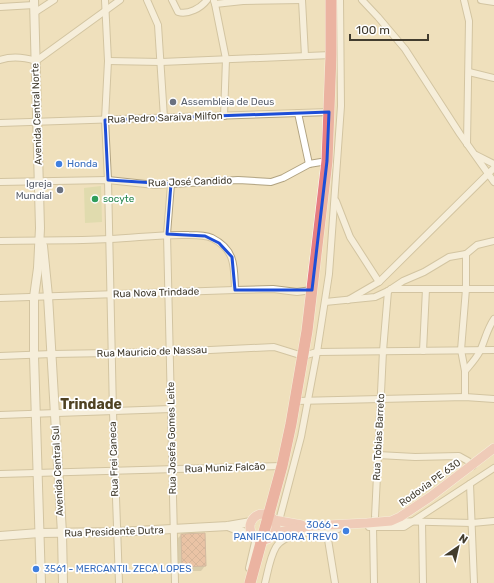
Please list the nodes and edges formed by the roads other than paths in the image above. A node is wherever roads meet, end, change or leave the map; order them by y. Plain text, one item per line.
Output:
1 (54, 0) edge
2 (105, 0) edge
3 (120, 0) edge
4 (147, 0) edge
5 (172, 0) edge
6 (207, 0) edge
7 (302, 0) edge
8 (331, 0) edge
9 (340, 0) edge
10 (362, 0) edge
11 (464, 0) edge
12 (482, 0) edge
13 (214, 2) edge
14 (494, 2) edge
15 (34, 6) edge
16 (0, 7) edge
17 (105, 10) junction
18 (331, 55) junction
19 (305, 56) junction
20 (226, 59) junction
21 (0, 60) edge
22 (36, 61) junction
23 (108, 61) junction
24 (161, 62) junction
25 (469, 72) junction
26 (494, 78) edge
27 (330, 112) junction
28 (298, 113) junction
29 (224, 116) junction
30 (164, 118) junction
31 (105, 120) junction
32 (37, 121) junction
33 (0, 123) edge
34 (467, 144) junction
35 (475, 154) junction
36 (327, 161) junction
37 (309, 164) junction
38 (494, 164) edge
39 (494, 168) edge
40 (488, 175) junction
41 (108, 180) junction
42 (0, 182) edge
43 (39, 182) junction
44 (494, 182) edge
45 (171, 184) junction
46 (335, 198) junction
47 (167, 234) junction
48 (109, 239) junction
49 (41, 240) junction
50 (494, 240) edge
51 (0, 241) edge
52 (466, 254) junction
53 (380, 282) junction
54 (426, 289) junction
55 (466, 289) junction
56 (494, 289) edge
57 (235, 290) junction
58 (312, 290) junction
59 (390, 290) junction
60 (169, 293) junction
61 (110, 294) junction
62 (48, 296) junction
63 (34, 297) junction
64 (0, 298) edge
65 (348, 300) junction
66 (325, 302) junction
67 (494, 319) edge
68 (461, 350) junction
69 (494, 350) edge
70 (384, 351) junction
71 (424, 351) junction
72 (480, 351) junction
73 (169, 352) junction
74 (317, 352) junction
75 (112, 353) junction
76 (52, 354) junction
77 (0, 356) edge
78 (34, 356) junction
79 (303, 356) junction
80 (465, 371) junction
81 (465, 397) junction
82 (494, 399) edge
83 (381, 400) junction
84 (302, 401) junction
85 (171, 409) junction
86 (112, 412) junction
87 (55, 414) junction
88 (0, 415) edge
89 (36, 415) junction
90 (494, 448) edge
91 (378, 455) junction
92 (282, 466) junction
93 (473, 466) junction
94 (494, 468) edge
95 (172, 470) junction
96 (115, 472) junction
97 (58, 473) junction
98 (0, 474) edge
99 (38, 474) junction
100 (470, 484) junction
101 (274, 519) junction
102 (391, 521) junction
103 (494, 521) edge
104 (252, 522) junction
105 (410, 522) junction
106 (422, 522) junction
107 (472, 523) junction
108 (373, 525) junction
109 (228, 526) junction
110 (310, 526) junction
111 (326, 527) junction
112 (174, 530) junction
113 (117, 532) junction
114 (39, 533) junction
115 (62, 533) junction
116 (275, 533) junction
117 (0, 536) edge
118 (257, 538) junction
119 (41, 583) edge
120 (63, 583) edge
121 (119, 583) edge
122 (175, 583) edge
123 (245, 583) edge
124 (250, 583) edge
125 (265, 583) edge
126 (335, 583) edge
127 (374, 583) edge
128 (423, 583) edge
129 (474, 583) edge

1 - 15 street
2 - 17 street, Rua Frei Caneca
3 - 17 street
4 - 24 street
5 - 6 street
7 - 13 street
7 - 19 street
8 - 18 highway
9 - 46 street
10 - 34 street
11 - 25 street
12 - 14 street
13 - 20 street
15 - 16 street
15 - 22 main road, Avenida Central Norte
17 - 22 street
17 - 23 street, Rua Frei Caneca
18 - 19 street
18 - 27 highway
19 - 20 street
20 - 24 street
20 - 29 street
21 - 22 street
22 - 32 main road, Avenida Central Norte
23 - 24 street
23 - 31 street, Rua Frei Caneca
24 - 30 street
25 - 26 street
25 - 34 street
27 - 28 street, Rua Pedro Saraiva Milfon
27 - 36 highway
28 - 29 street, Rua Pedro Saraiva Milfon
28 - 37 street
29 - 30 street, Rua Pedro Saraiva Milfon
30 - 31 street, Rua Pedro Saraiva Milfon
31 - 32 street, Rua Pedro Saraiva Milfon
31 - 41 street, Rua Frei Caneca
32 - 33 street, Rua Pedro Saraiva Milfon
32 - 43 main road, Avenida Central Norte
34 - 35 street
35 - 38 street
35 - 40 street
36 - 37 street, Rua José Candido
36 - 58 highway
37 - 45 street, Rua José Candido
39 - 40 street
40 - 44 street
40 - 53 street
41 - 43 street, Rua José Candido
41 - 45 street, Rua José Candido
41 - 48 street, Rua Frei Caneca
42 - 43 street, Rua José Candido
43 - 49 main road, Avenida Central Norte
45 - 47 street, Rua Josefa Gomes Leite
46 - 53 street
46 - 66 street
47 - 48 street
47 - 57 street
47 - 60 street, Rua Josefa Gomes Leite
48 - 49 street
48 - 61 street, Rua Frei Caneca
49 - 51 street
49 - 62 main road, Avenida Central Sul
49 - 63 main road, Avenida Central Sul
50 - 52 street
52 - 55 street
52 - 59 street
53 - 65 street
54 - 55 street
54 - 59 street
54 - 71 street
55 - 56 street
55 - 68 street
57 - 58 street, Rua Nova Trindade
57 - 60 street, Rua Nova Trindade
58 - 79 highway
59 - 65 street
59 - 70 street, Rua Tobias Barreto
60 - 61 street, Rua Nova Trindade
60 - 73 street, Rua Josefa Gomes Leite
61 - 62 street, Rua Nova Trindade
61 - 75 street, Rua Frei Caneca
62 - 63 street, Rua Nova Trindade
62 - 76 main road, Avenida Central Sul
63 - 64 street, Rua Nova Trindade
63 - 78 main road, Avenida Central Sul
65 - 66 street
66 - 74 street
67 - 72 street
68 - 71 street
68 - 72 street
68 - 80 street
69 - 72 street
70 - 71 street
70 - 74 street
70 - 83 street, Rua Tobias Barreto
72 - 80 street
73 - 75 street, Rua Mauricio de Nassau
73 - 79 street, Rua Mauricio de Nassau
73 - 85 street, Rua Josefa Gomes Leite
74 - 79 street
74 - 84 street
75 - 76 street, Rua Mauricio de Nassau
75 - 86 street, Rua Frei Caneca
76 - 78 street, Rua Mauricio de Nassau
76 - 87 main road, Avenida Central Sul
77 - 78 street, Rua Mauricio de Nassau
78 - 89 main road, Avenida Central Sul
79 - 84 highway
80 - 81 street
81 - 82 street
81 - 83 street
83 - 84 street
83 - 91 street, Rua Tobias Barreto
84 - 92 highway
84 - 101 street
85 - 86 street
85 - 95 street, Rua Josefa Gomes Leite
86 - 87 street
86 - 96 street, Rua Frei Caneca
87 - 89 street
87 - 97 main road, Avenida Central Sul
88 - 89 street
89 - 99 main road, Avenida Central Sul
90 - 93 main road, Rodovia PE 630
91 - 93 street
91 - 108 street, Rua Tobias Barreto
92 - 95 street, Rua Muniz Falcão
92 - 101 highway
93 - 102 main road, Rodovia PE 630
94 - 100 street
95 - 96 street, Rua Muniz Falcão
95 - 112 street, Rua Josefa Gomes Leite
96 - 97 street, Rua Muniz Falcão
96 - 113 street, Rua Frei Caneca
97 - 99 street, Rua Muniz Falcão
97 - 115 main road, Avenida Central Sul
98 - 99 street, Rua Muniz Falcão
99 - 114 main road, Avenida Central Sul
100 - 105 street
100 - 107 street
101 - 104 main road
101 - 110 main road
101 - 116 main road
101 - 118 highway
102 - 105 street
102 - 108 main road, Rodovia PE 630
103 - 107 street
104 - 109 main road, Rua Presidente Dutra
104 - 118 main road
105 - 106 street
105 - 108 street
106 - 107 street
106 - 128 street
107 - 129 street
108 - 111 main road, Rodovia PE 630
108 - 127 street, Rua Tobias Barreto
109 - 112 main road, Rua Presidente Dutra
109 - 118 main road
110 - 111 main road, Rodovia PE 630
110 - 116 main road
111 - 125 street
111 - 126 street
112 - 113 main road, Rua Presidente Dutra
112 - 122 street, Rua Josefa Gomes Leite
113 - 115 main road, Rua Presidente Dutra
113 - 121 street, Rua Frei Caneca
114 - 115 main road, Rua Presidente Dutra
114 - 117 main road, Rua Presidente Dutra
114 - 119 main road, Avenida Central Sul
115 - 120 main road, Avenida Central Sul
116 - 118 main road
118 - 123 street
118 - 124 highway

